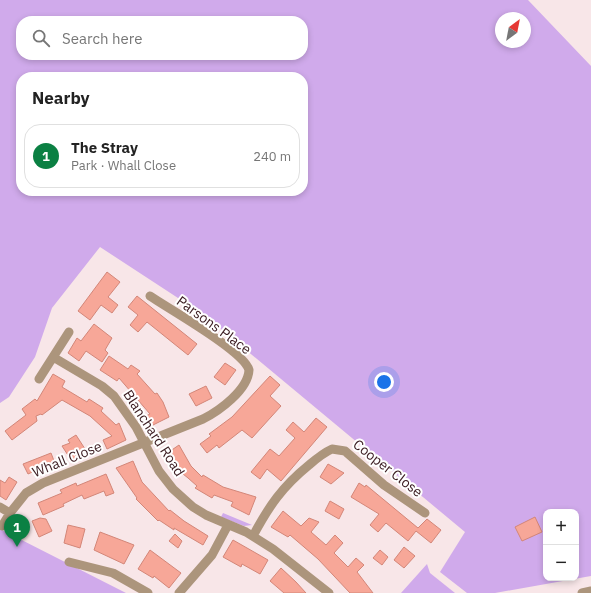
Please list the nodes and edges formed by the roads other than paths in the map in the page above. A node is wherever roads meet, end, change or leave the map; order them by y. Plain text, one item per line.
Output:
1 (150, 296) dead end
2 (69, 332) dead end
3 (53, 357) junction
4 (39, 379) dead end
5 (144, 443) junction
6 (0, 507) edge
7 (10, 513) junction
8 (425, 513) dead end
9 (228, 525) junction
10 (2, 526) dead end
11 (253, 536) junction
12 (69, 562) dead end
13 (591, 591) edge
14 (148, 593) edge
15 (179, 593) edge
16 (328, 593) edge
17 (582, 593) edge

1 - 5 street, Parsons Place
2 - 3 street
3 - 4 street
3 - 5 street, Blanchard Road
5 - 7 street, Whall Close
5 - 9 street, Blanchard Road
6 - 7 street
7 - 10 street, Whall Close
8 - 11 street, Cooper Close
9 - 11 street, Blanchard Road
9 - 15 street
11 - 16 street, Blanchard Road
12 - 14 street
13 - 17 street

